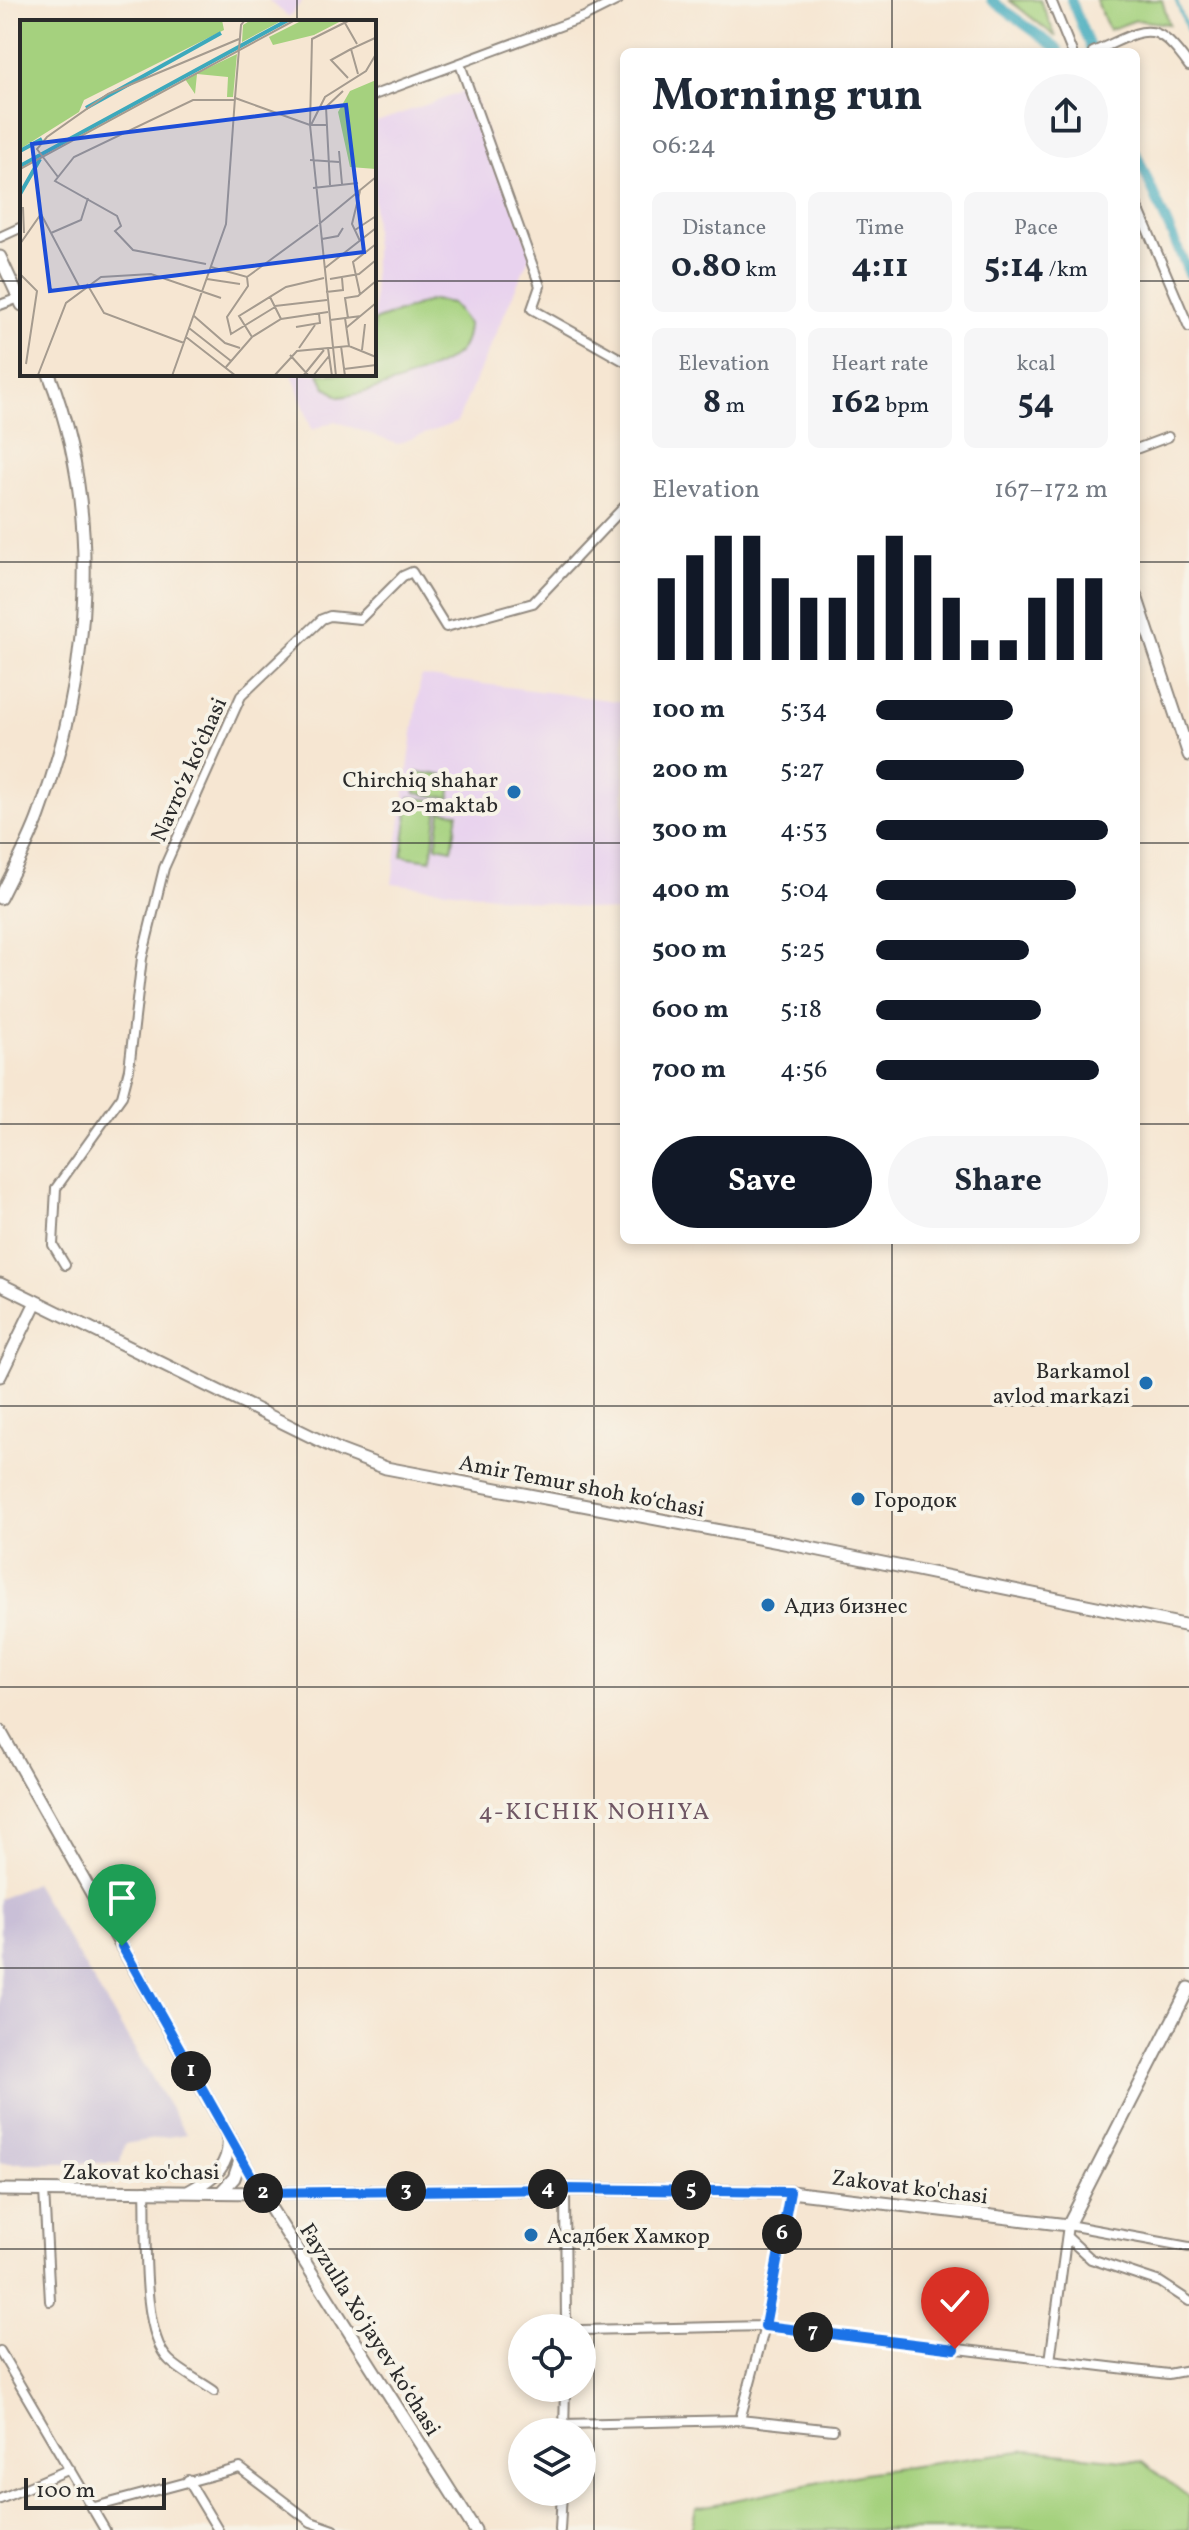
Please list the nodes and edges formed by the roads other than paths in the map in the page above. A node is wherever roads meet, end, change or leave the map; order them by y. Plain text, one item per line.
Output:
1 (618, 0) edge
2 (1051, 0) edge
3 (1070, 48) edge
4 (1102, 48) edge
5 (460, 64) junction
6 (1189, 66) edge
7 (376, 94) edge
8 (1140, 212) edge
9 (20, 228) edge
10 (0, 237) edge
11 (0, 257) edge
12 (20, 300) edge
13 (20, 302) edge
14 (0, 305) edge
15 (1189, 327) edge
16 (620, 359) edge
17 (50, 376) edge
18 (1168, 437) dead end
19 (1140, 448) edge
20 (620, 511) edge
21 (1140, 608) edge
22 (1189, 755) edge
23 (0, 898) edge
24 (65, 1265) dead end
25 (0, 1284) edge
26 (36, 1302) junction
27 (0, 1376) edge
28 (1189, 1626) edge
29 (0, 1731) edge
30 (1189, 1988) edge
31 (228, 2136) junction
32 (241, 2158) junction
33 (565, 2189) junction
34 (0, 2190) edge
35 (44, 2190) junction
36 (145, 2190) junction
37 (188, 2192) junction
38 (221, 2192) junction
39 (790, 2192) junction
40 (261, 2193) junction
41 (1068, 2231) junction
42 (1189, 2247) edge
43 (50, 2301) dead end
44 (1189, 2301) edge
45 (566, 2314) edge
46 (765, 2326) junction
47 (596, 2330) edge
48 (0, 2351) edge
49 (1050, 2361) junction
50 (1189, 2370) edge
51 (214, 2391) dead end
52 (740, 2420) junction
53 (596, 2427) edge
54 (833, 2430) dead end
55 (70, 2469) junction
56 (188, 2480) junction
57 (0, 2499) edge
58 (561, 2506) edge
59 (91, 2508) junction
60 (105, 2530) edge
61 (218, 2530) edge
62 (334, 2530) edge
63 (475, 2530) edge
64 (560, 2530) edge

1 - 5 street
2 - 3 street
4 - 6 street
5 - 7 street
5 - 16 street
8 - 15 street
9 - 10 street
11 - 12 main road
13 - 14 street
17 - 23 main road
18 - 19 street
20 - 24 street, Navro‘z ko‘chasi
21 - 22 main road
25 - 26 main road, Amir Temur shoh ko‘chasi
26 - 27 main road
26 - 28 main road, Amir Temur shoh ko‘chasi
29 - 31 main road, Fayzulla Xo‘jayev ko‘chasi
30 - 41 main road
31 - 32 main road, Fayzulla Xo‘jayev ko‘chasi
31 - 37 main road
32 - 38 main road
32 - 40 main road, Fayzulla Xo‘jayev ko‘chasi
33 - 39 main road, Zakovat ko'chasi
33 - 40 main road, Zakovat ko'chasi
33 - 45 street
34 - 35 main road, Zakovat ko'chasi
35 - 36 main road, Zakovat ko'chasi
35 - 43 street
36 - 37 main road, Zakovat ko'chasi
36 - 51 street
37 - 38 main road, Zakovat ko'chasi
38 - 40 main road, Zakovat ko'chasi
39 - 41 main road, Zakovat ko'chasi
39 - 46 street
40 - 63 main road, Fayzulla Xo‘jayev ko‘chasi
41 - 42 street
41 - 44 street
41 - 49 street
46 - 47 street
46 - 49 street
46 - 52 street
48 - 55 street
49 - 50 street
52 - 53 street
52 - 54 street
55 - 57 street
55 - 59 street
56 - 59 street
56 - 61 street
56 - 62 street
58 - 64 street
59 - 60 street

